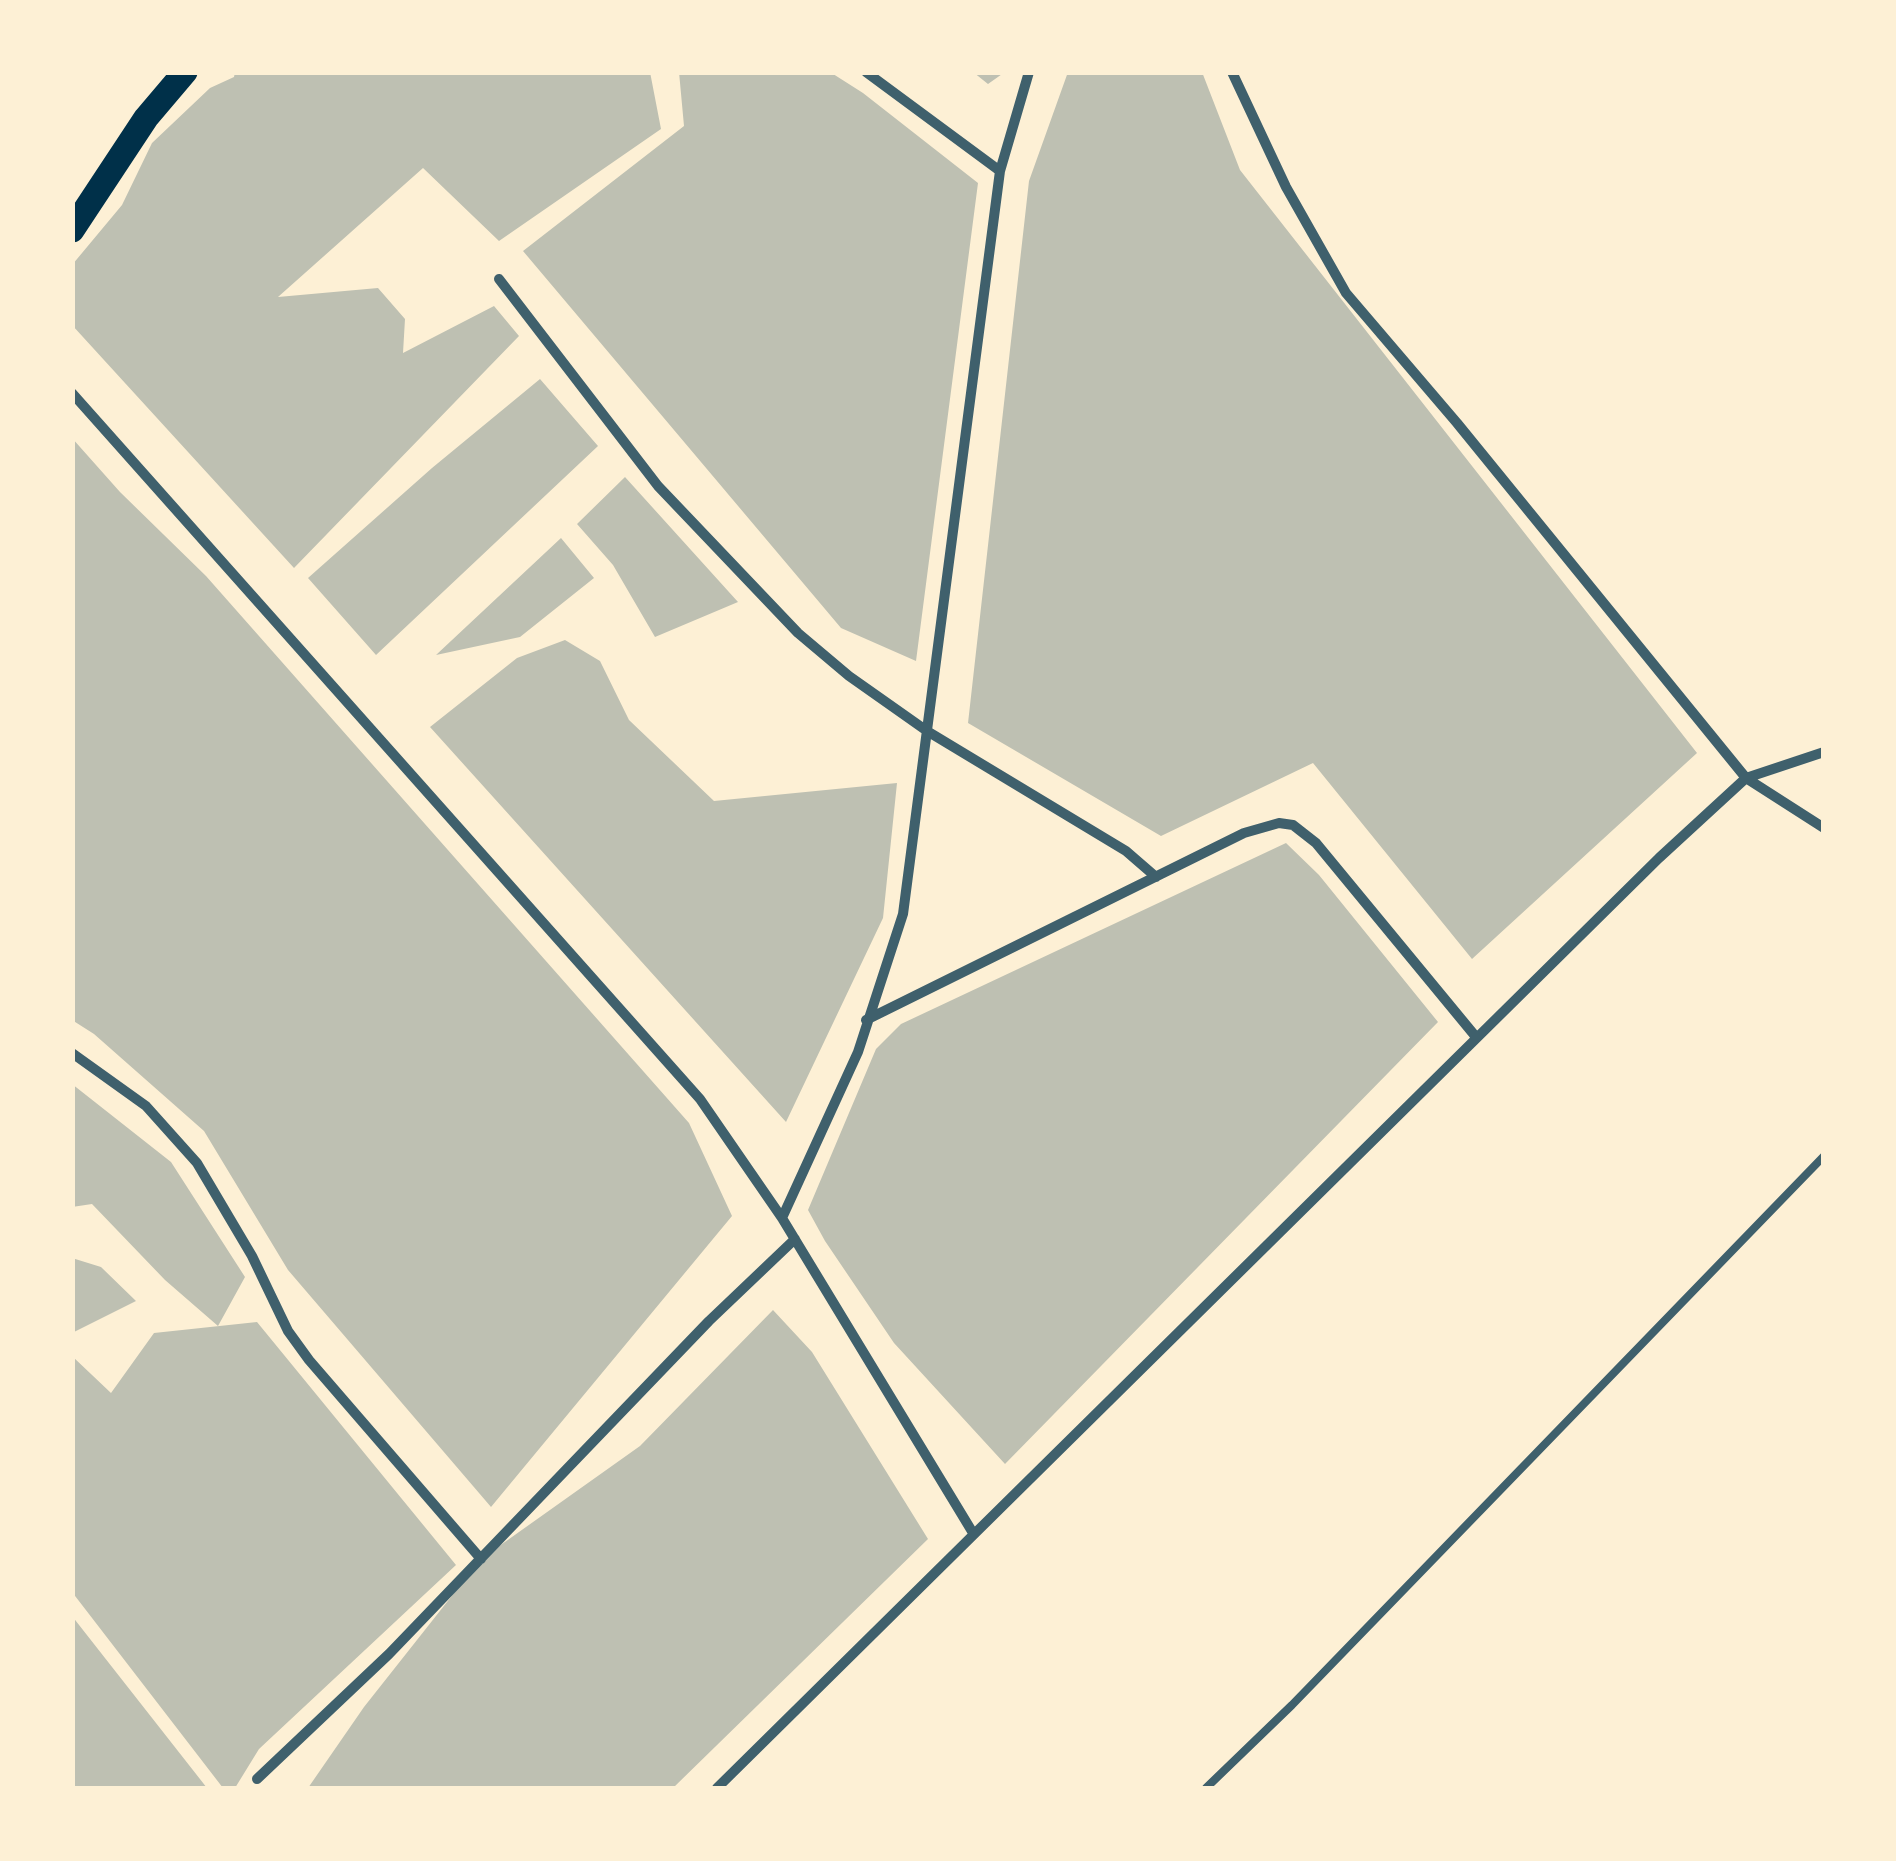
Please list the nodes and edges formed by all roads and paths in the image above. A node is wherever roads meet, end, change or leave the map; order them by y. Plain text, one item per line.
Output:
1 (186, 72) edge
2 (866, 72) edge
3 (1029, 72) edge
4 (1232, 72) edge
5 (1000, 170) junction
6 (72, 230) edge
7 (498, 280) dead end
8 (72, 392) edge
9 (926, 731) junction
10 (1824, 752) edge
11 (1746, 778) junction
12 (1824, 828) edge
13 (1156, 878) junction
14 (866, 1020) junction
15 (1476, 1037) junction
16 (72, 1053) edge
17 (1824, 1156) edge
18 (782, 1218) junction
19 (795, 1239) junction
20 (973, 1534) junction
21 (481, 1559) junction
22 (256, 1779) dead end
23 (718, 1788) edge
24 (1206, 1788) edge

1 - 6 main road
2 - 5 street
3 - 5 street
4 - 11 street
5 - 9 street
7 - 9 street
8 - 18 street
9 - 13 street
9 - 14 street
10 - 11 street
11 - 12 street
11 - 15 street
13 - 14 street
13 - 15 street
14 - 18 street
15 - 20 street
16 - 21 street
17 - 24 lane
18 - 19 street
19 - 20 street
19 - 21 street
20 - 23 street
21 - 22 street

